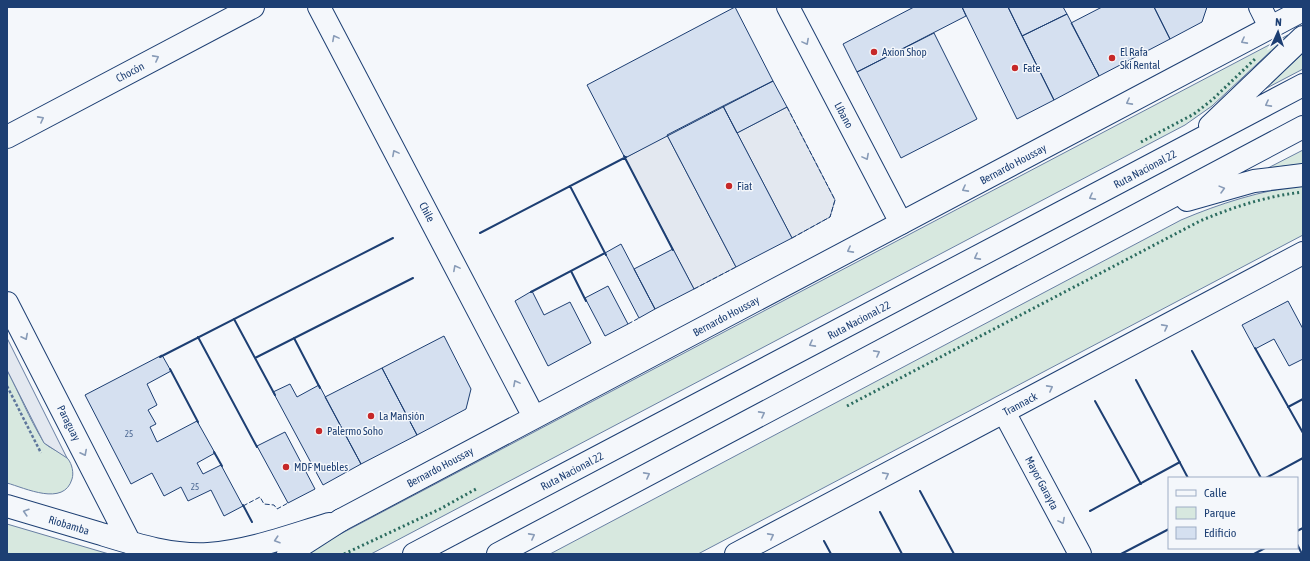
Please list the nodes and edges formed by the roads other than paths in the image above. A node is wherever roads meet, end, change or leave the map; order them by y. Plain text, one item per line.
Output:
1 (253, 7) edge
2 (319, 7) edge
3 (788, 7) edge
4 (1260, 7) edge
5 (1303, 10) edge
6 (1270, 27) junction
7 (1303, 37) edge
8 (1303, 85) edge
9 (1303, 127) edge
10 (7, 137) edge
11 (1190, 145) junction
12 (1303, 175) edge
13 (1131, 218) junction
14 (901, 223) junction
15 (1303, 254) edge
16 (7, 303) edge
17 (1004, 412) junction
18 (534, 417) junction
19 (7, 506) edge
20 (341, 520) junction
21 (130, 543) junction
22 (288, 554) edge
23 (414, 554) edge
24 (498, 554) edge
25 (736, 554) edge
26 (1080, 554) edge

10 -> 1 street, Chocón
18 -> 2 street, Chile
3 -> 14 street, Líbano
4 - 6 street
5 - 6 street, Bernardo Houssay
6 -> 14 street, Bernardo Houssay
7 - 11 street
8 -> 11 street, Ruta Nacional 22
9 - 13 street
11 -> 23 street, Ruta Nacional 22
13 -> 12 street
24 -> 13 street
14 -> 18 street, Bernardo Houssay
17 -> 15 street, Trannack
16 -> 21 street, Paraguay
25 -> 17 street, Trannack
17 -> 26 street, Mayor Garayta
18 - 20 street, Bernardo Houssay
21 -> 19 street, Riobamba
20 -> 21 street, Bernardo Houssay
20 - 22 street

